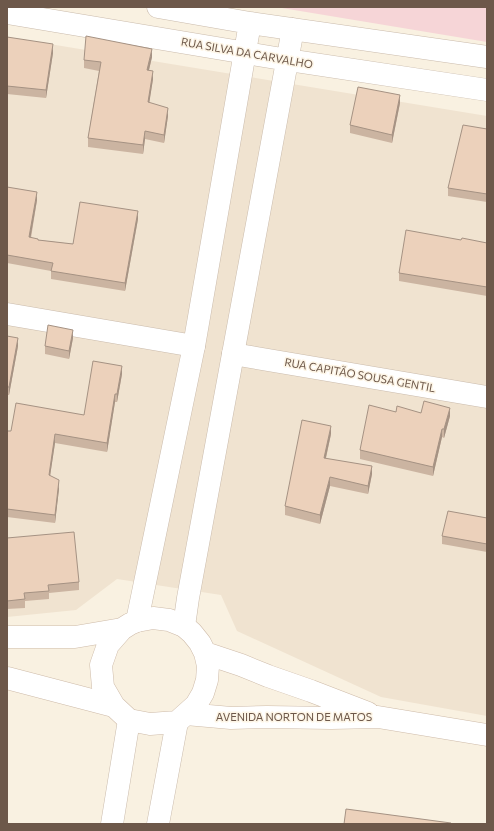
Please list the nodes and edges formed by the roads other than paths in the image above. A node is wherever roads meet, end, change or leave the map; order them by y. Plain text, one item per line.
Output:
1 (158, 7) edge
2 (7, 13) edge
3 (250, 23) junction
4 (293, 29) junction
5 (246, 52) junction
6 (487, 57) edge
7 (288, 60) junction
8 (487, 90) edge
9 (7, 314) edge
10 (194, 346) junction
11 (233, 354) junction
12 (487, 397) edge
13 (130, 625) junction
14 (184, 626) junction
15 (7, 637) edge
16 (205, 653) junction
17 (7, 678) edge
18 (121, 713) junction
19 (378, 717) junction
20 (181, 718) junction
21 (487, 735) edge
22 (112, 824) edge
23 (158, 824) edge

1 - 3 street
2 - 5 street, RUA SILVA DA CARVALHO
3 - 4 street
3 - 5 street
4 - 6 street
4 - 7 street
5 - 7 street, RUA SILVA DA CARVALHO
5 - 10 street
7 - 8 street, RUA SILVA DA CARVALHO
7 - 11 street
9 - 10 street
10 - 13 street
11 - 12 street, RUA CAPITÃO SOUSA GENTIL
11 - 14 street
13 - 14 street
13 - 15 street
13 - 18 street
14 - 16 street
16 - 19 street, AVENIDA NORTON DE MATOS
16 - 20 street
17 - 18 street
18 - 20 street
18 - 22 street
19 - 20 street, AVENIDA NORTON DE MATOS
19 - 21 street, AVENIDA NORTON DE MATOS
20 - 23 street

